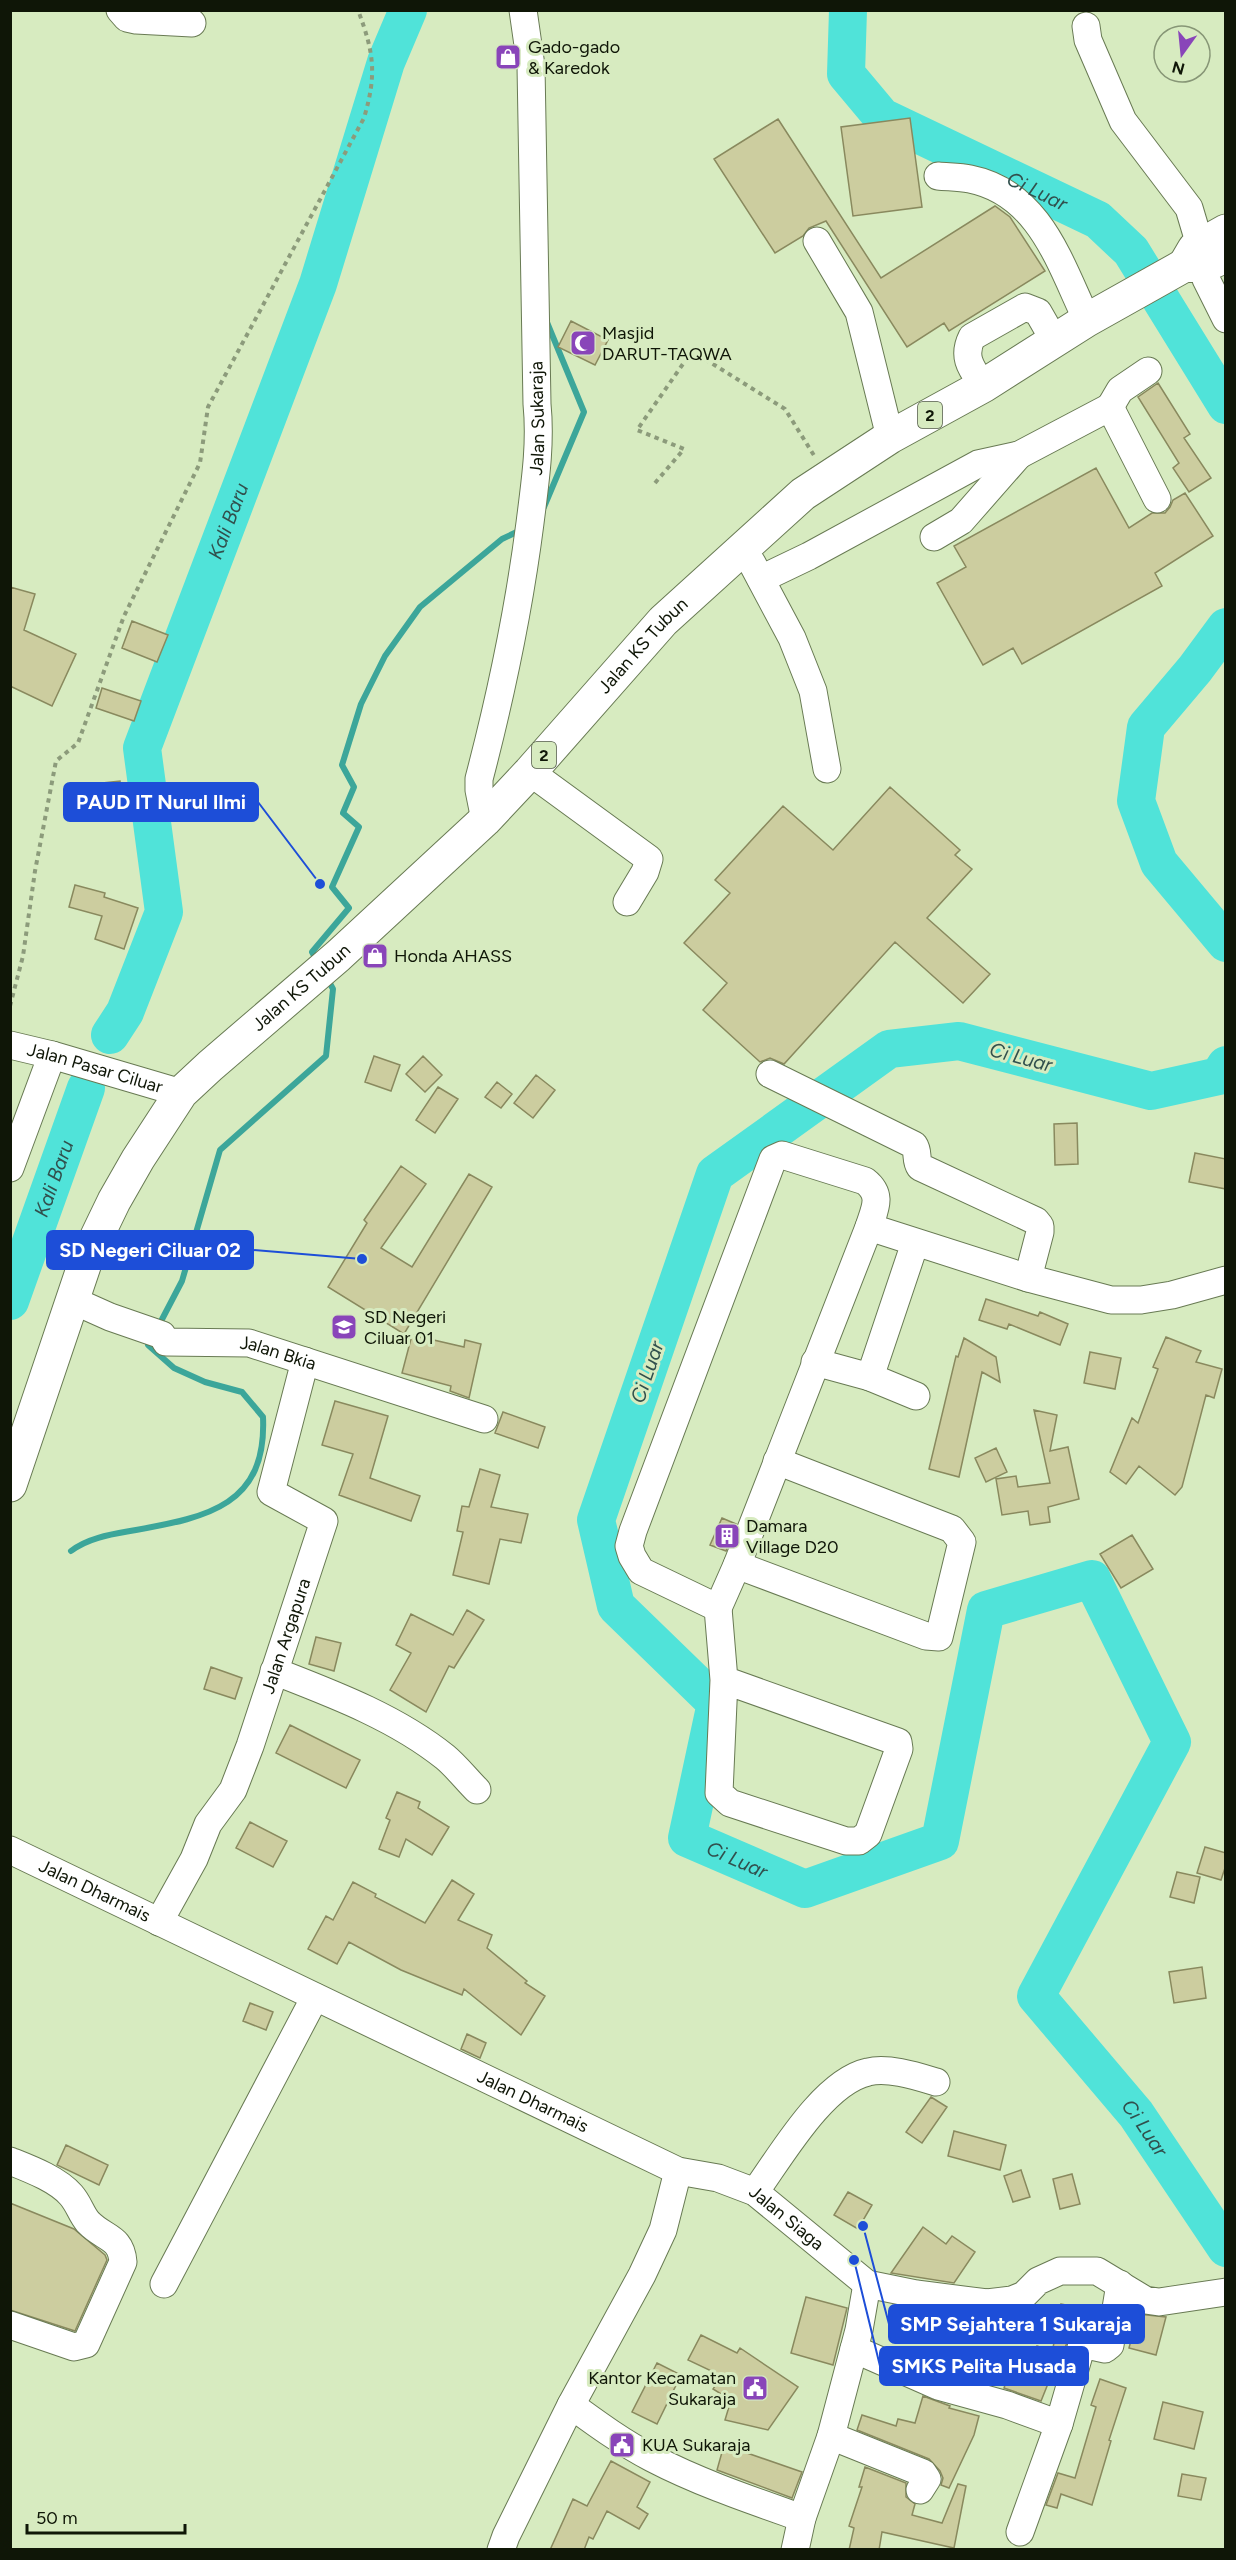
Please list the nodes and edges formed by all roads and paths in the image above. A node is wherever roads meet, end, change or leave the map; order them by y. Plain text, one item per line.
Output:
1 (120, 10) edge
2 (358, 10) edge
3 (523, 10) edge
4 (192, 23) dead end
5 (1086, 26) dead end
6 (938, 176) dead end
7 (817, 241) dead end
8 (1203, 255) edge
9 (1226, 319) edge
10 (1087, 320) junction
11 (1054, 340) junction
12 (1148, 371) dead end
13 (983, 386) junction
14 (1110, 407) junction
15 (890, 437) junction
16 (1019, 455) junction
17 (831, 476) junction
18 (655, 483) dead end
19 (1157, 499) dead end
20 (934, 537) dead end
21 (742, 547) junction
22 (761, 579) junction
23 (827, 769) dead end
24 (530, 772) junction
25 (485, 820) junction
26 (627, 902) dead end
27 (10, 1006) edge
28 (10, 1045) edge
29 (52, 1055) junction
30 (770, 1074) dead end
31 (181, 1093) junction
32 (10, 1168) edge
33 (869, 1227) junction
34 (915, 1243) junction
35 (1028, 1278) junction
36 (1226, 1280) edge
37 (72, 1300) junction
38 (305, 1361) junction
39 (815, 1362) junction
40 (870, 1377) junction
41 (916, 1396) dead end
42 (484, 1419) dead end
43 (777, 1461) junction
44 (10, 1485) edge
45 (737, 1565) junction
46 (718, 1608) junction
47 (274, 1671) junction
48 (724, 1680) junction
49 (477, 1790) dead end
50 (10, 1850) edge
51 (159, 1922) junction
52 (315, 1997) junction
53 (936, 2082) dead end
54 (10, 2161) edge
55 (678, 2171) junction
56 (755, 2192) junction
57 (164, 2284) dead end
58 (867, 2284) junction
59 (1120, 2284) junction
60 (1226, 2292) edge
61 (13, 2335) edge
62 (854, 2349) junction
63 (570, 2405) junction
64 (1059, 2424) junction
65 (831, 2436) junction
66 (920, 2490) dead end
67 (802, 2518) junction
68 (1020, 2532) dead end
69 (501, 2550) edge
70 (795, 2550) edge

1 - 4 street
2 - 27 path
3 - 25 street, Jalan Sukaraja
5 - 8 street
6 - 10 street
7 - 15 street
8 - 9 street
8 - 10 highway, 2
10 - 11 highway, 2
11 - 13 highway, 2
11 - 13 street
12 - 14 street
13 - 15 highway, 2
14 - 16 street
14 - 19 street
15 - 17 highway, 2
16 - 20 street
16 - 22 street
17 - 18 path
17 - 21 highway, 2
21 - 22 street
21 - 24 highway, Jalan KS Tubun / 2
22 - 23 street
24 - 25 highway, Jalan KS Tubun / 2
24 - 26 street
25 - 31 highway, Jalan KS Tubun / 2
28 - 29 street, Jalan Pasar Ciluar
29 - 31 street, Jalan Pasar Ciluar
29 - 32 street
30 - 35 street
31 - 37 highway, Jalan KS Tubun / 2
33 - 34 street
33 - 39 street
33 - 46 street
34 - 35 street
34 - 40 street
35 - 36 street
37 - 38 street, Jalan Bkia
37 - 44 highway, Jalan KS Tubun / 2
38 - 42 street, Jalan Bkia
38 - 47 street, Jalan Argapura
39 - 40 street
39 - 43 street
40 - 41 street
43 - 45 street
43 - 45 street
45 - 46 street
46 - 48 street
47 - 49 street
47 - 51 street, Jalan Argapura
48 - 48 street
50 - 51 street, Jalan Dharmais
51 - 52 street, Jalan Dharmais
52 - 55 street, Jalan Dharmais
52 - 57 street
53 - 56 street
54 - 61 street
55 - 56 street, Jalan Siaga
55 - 63 street
56 - 58 street, Jalan Siaga
58 - 59 street, Jalan Siaga
58 - 62 street
59 - 60 street, Jalan Siaga
59 - 64 street
62 - 64 street
62 - 65 street
63 - 67 street
63 - 69 street
64 - 68 street
65 - 66 street
65 - 67 street
67 - 70 street

